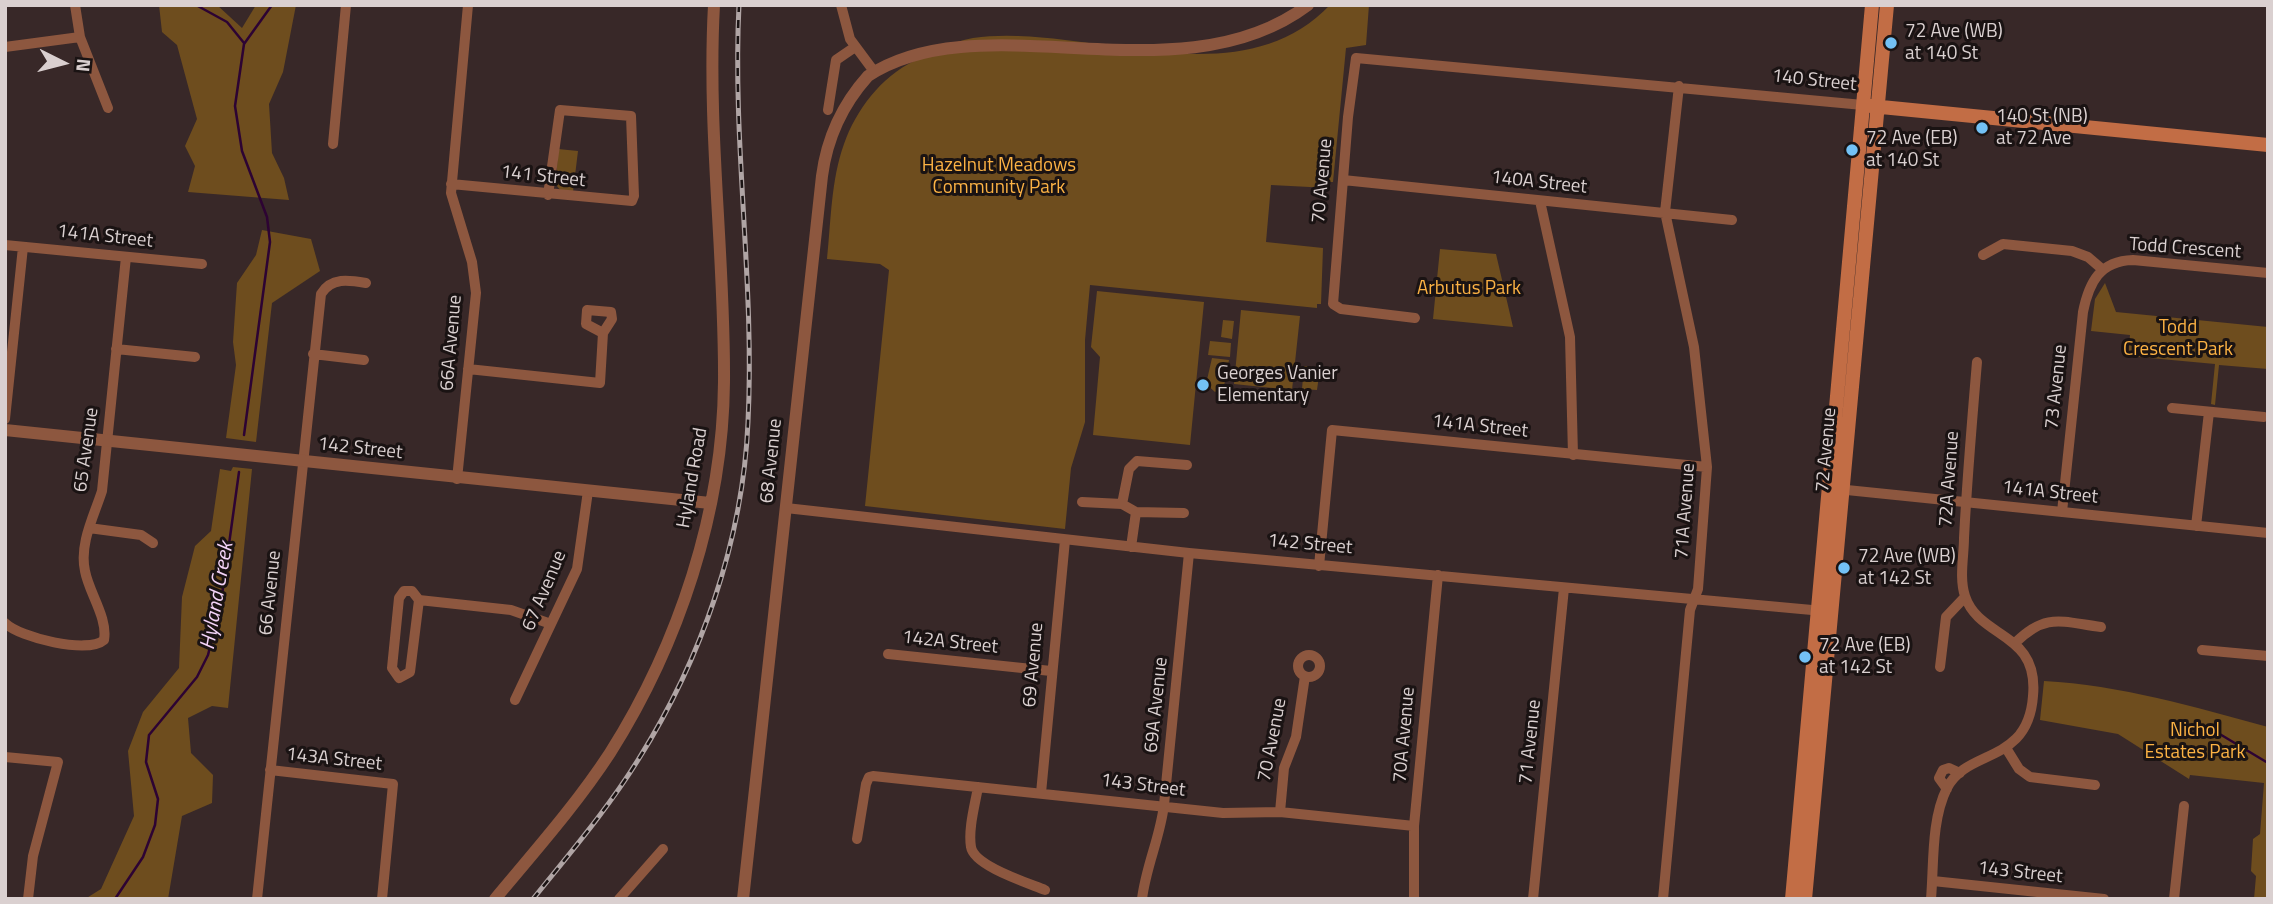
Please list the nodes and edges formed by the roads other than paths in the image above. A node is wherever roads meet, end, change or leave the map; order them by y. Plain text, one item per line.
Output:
1 (75, 5) edge
2 (346, 5) edge
3 (468, 5) edge
4 (714, 5) edge
5 (841, 5) edge
6 (1308, 5) edge
7 (1872, 5) edge
8 (1887, 5) edge
9 (1151, 35) dead end
10 (80, 37) junction
11 (911, 43) dead end
12 (5, 47) edge
13 (855, 47) junction
14 (1356, 58) joint
15 (873, 69) junction
16 (1679, 86) junction
17 (1863, 105) junction
18 (1878, 107) junction
19 (108, 108) dead end
20 (828, 110) dead end
21 (333, 144) dead end
22 (2268, 145) edge
23 (1343, 180) junction
24 (451, 184) junction
25 (548, 195) junction
26 (1540, 201) junction
27 (1665, 212) junction
28 (1732, 220) dead end
29 (5, 245) edge
30 (23, 247) junction
31 (1983, 255) dead end
32 (126, 257) junction
33 (202, 264) dead end
34 (2102, 269) junction
35 (2268, 273) edge
36 (366, 284) dead end
37 (1415, 318) dead end
38 (603, 333) dead end
39 (116, 349) junction
40 (313, 354) junction
41 (195, 357) dead end
42 (364, 359) dead end
43 (1977, 362) dead end
44 (468, 369) junction
45 (2172, 408) dead end
46 (2209, 412) junction
47 (2264, 417) dead end
48 (5, 419) edge
49 (5, 430) edge
50 (108, 440) junction
51 (1573, 455) junction
52 (301, 461) junction
53 (1187, 465) dead end
54 (1707, 467) junction
55 (457, 479) junction
56 (1836, 489) junction
57 (588, 491) junction
58 (1082, 502) dead end
59 (1965, 502) junction
60 (710, 503) junction
61 (1122, 504) junction
62 (786, 508) junction
63 (1136, 512) junction
64 (2062, 512) junction
65 (1184, 513) dead end
66 (2196, 526) junction
67 (89, 528) junction
68 (2268, 533) edge
69 (1065, 540) junction
70 (153, 543) dead end
71 (1131, 547) junction
72 (1189, 553) junction
73 (1319, 566) junction
74 (1438, 575) junction
75 (1564, 588) junction
76 (1965, 597) junction
77 (419, 600) junction
78 (1693, 600) junction
79 (1825, 611) junction
80 (551, 624) junction
81 (8, 625) edge
82 (2101, 626) dead end
83 (2015, 643) junction
84 (2202, 650) dead end
85 (888, 654) dead end
86 (2268, 656) edge
87 (1940, 667) dead end
88 (1051, 671) junction
89 (1305, 676) dead end
90 (515, 700) dead end
91 (2006, 748) junction
92 (5, 757) edge
93 (270, 771) junction
94 (2095, 785) dead end
95 (978, 787) junction
96 (1041, 793) junction
97 (1164, 805) junction
98 (2185, 806) dead end
99 (1280, 812) junction
100 (1414, 827) junction
101 (857, 839) dead end
102 (663, 849) dead end
103 (1933, 881) junction
104 (1045, 890) dead end
105 (28, 899) edge
106 (257, 899) edge
107 (382, 899) edge
108 (495, 899) edge
109 (619, 899) edge
110 (743, 899) edge
111 (1142, 899) edge
112 (1413, 899) edge
113 (1533, 899) edge
114 (1663, 899) edge
115 (1792, 899) edge
116 (1805, 899) edge
117 (1931, 899) edge
118 (2104, 899) edge
119 (2174, 899) edge

1 - 10 street
2 - 21 street
3 - 24 street, 66A Avenue
4 - 60 street, Hyland Road
5 - 13 street
6 - 9 street
7 - 17 main road, 72 Avenue
8 - 18 main road, 72 Avenue
10 - 12 street
10 - 19 street
11 - 15 street
13 - 15 street
13 - 20 street
14 - 16 street, 140 Street
14 - 23 street, 70 Avenue
15 - 62 street, 68 Avenue
16 - 17 street, 140 Street
16 - 27 street, 71A Avenue
17 - 18 main road, 140 Street
17 - 56 main road, 72 Avenue
18 - 22 main road, 140 Street
18 - 56 main road, 72 Avenue
23 - 26 street, 140A Street
23 - 37 street, 70 Avenue
24 - 25 street, 141 Street
24 - 44 street, 66A Avenue
25 - 25 street, 141 Street
26 - 27 street, 140A Street
26 - 51 street
27 - 28 street, 140A Street
27 - 54 street, 71A Avenue
29 - 30 street, 141A Street
30 - 32 street, 141A Street
30 - 48 street
31 - 34 street
32 - 33 street, 141A Street
32 - 39 street, 65 Avenue
34 - 35 street, Todd Crescent
34 - 64 street, 73 Avenue
36 - 40 street, 66 Avenue
38 - 44 street
39 - 41 street
39 - 50 street, 65 Avenue
40 - 42 street
40 - 52 street, 66 Avenue
43 - 59 street, 72A Avenue
44 - 55 street, 66A Avenue
45 - 46 street
46 - 47 street
46 - 66 street
49 - 50 street, 142 Street
50 - 52 street, 142 Street
50 - 67 street, 65 Avenue
51 - 54 street, 141A Street
51 - 73 street, 141A Street
52 - 55 street, 142 Street
52 - 93 street, 66 Avenue
53 - 61 street
54 - 78 street, 71A Avenue
55 - 57 street, 142 Street
56 - 59 street, 141A Street
56 - 79 main road, 72 Avenue
57 - 60 street, 142 Street
57 - 80 street, 67 Avenue
58 - 61 street
59 - 64 street, 141A Street
59 - 76 street, 72A Avenue
60 - 108 street, Hyland Road
61 - 63 street
62 - 69 street, 142 Street
62 - 110 street, 68 Avenue
63 - 65 street
63 - 71 street
64 - 66 street, 141A Street
66 - 68 street, 141A Street
67 - 70 street
67 - 81 street, 65 Avenue
69 - 71 street, 142 Street
69 - 88 street, 69 Avenue
71 - 72 street, 142 Street
72 - 73 street, 142 Street
72 - 97 street, 69A Avenue
73 - 74 street, 142 Street
74 - 75 street, 142 Street
74 - 100 street, 70A Avenue
75 - 78 street, 142 Street
75 - 113 street, 71 Avenue
76 - 83 street
76 - 87 street
77 - 77 street
77 - 80 street
78 - 79 street, 142 Street
78 - 114 street, 71A Avenue
79 - 115 main road, 72 Avenue
79 - 116 main road, 72 Avenue
80 - 90 street, 67 Avenue
82 - 83 street
83 - 91 street
84 - 86 street
85 - 88 street, 142A Street
88 - 96 street, 69 Avenue
89 - 99 street, 70 Avenue
91 - 94 street
91 - 103 street
92 - 105 street
93 - 106 street, 66 Avenue
93 - 107 street, 143A Street
95 - 96 street, 143 Street
95 - 101 street, 143 Street
95 - 104 street
96 - 97 street, 143 Street
97 - 99 street, 143 Street
97 - 111 street, 69A Avenue
98 - 119 street
99 - 100 street, 143 Street
100 - 112 street, 70A Avenue
102 - 109 street
103 - 117 street
103 - 118 street, 143 Street

